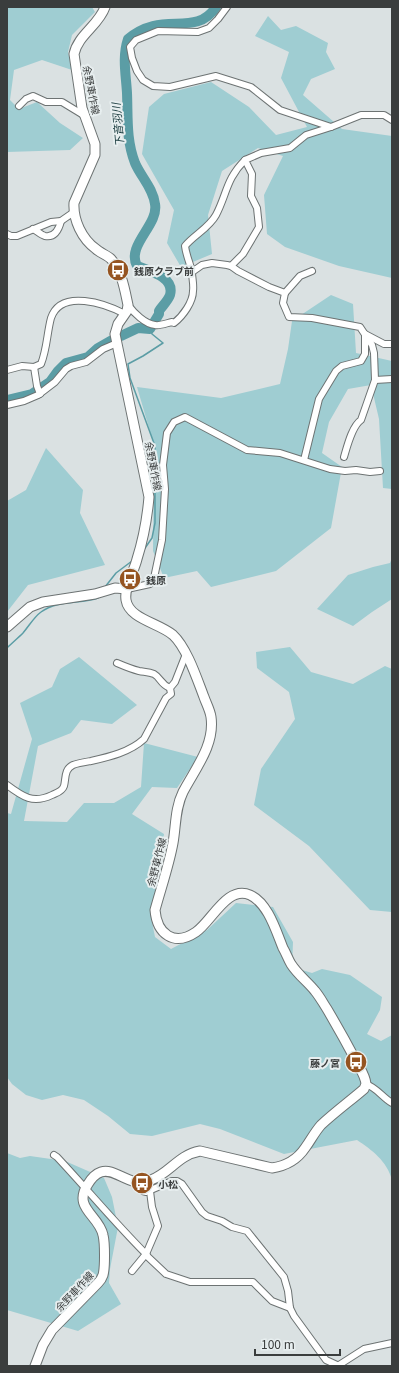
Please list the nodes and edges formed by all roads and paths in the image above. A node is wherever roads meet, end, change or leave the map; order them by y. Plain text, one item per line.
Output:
1 (105, 7) edge
2 (227, 7) edge
3 (19, 106) dead end
4 (85, 116) junction
5 (392, 120) edge
6 (331, 127) junction
7 (245, 160) junction
8 (74, 212) junction
9 (61, 221) junction
10 (33, 229) junction
11 (7, 234) edge
12 (231, 266) junction
13 (312, 271) dead end
14 (192, 272) junction
15 (285, 293) junction
16 (127, 310) junction
17 (365, 334) junction
18 (117, 343) junction
19 (392, 344) edge
20 (34, 367) junction
21 (7, 370) edge
22 (392, 379) edge
23 (375, 380) junction
24 (39, 391) junction
25 (7, 405) edge
26 (344, 457) dead end
27 (304, 460) junction
28 (380, 471) dead end
29 (127, 589) junction
30 (7, 627) edge
31 (186, 654) junction
32 (117, 663) dead end
33 (170, 688) junction
34 (7, 785) edge
35 (366, 1084) junction
36 (392, 1103) edge
37 (54, 1155) dead end
38 (136, 1182) junction
39 (86, 1187) junction
40 (150, 1191) junction
41 (146, 1254) junction
42 (132, 1271) dead end
43 (290, 1308) junction
44 (392, 1343) edge
45 (339, 1365) edge
46 (35, 1366) edge

1 - 4 main road, 余野車作線
2 - 6 street
3 - 4 street
4 - 8 main road, 余野車作線
5 - 6 street
6 - 7 street
7 - 12 street
7 - 14 street
8 - 9 street
8 - 16 main road
9 - 10 street
9 - 10 street
10 - 11 street
12 - 14 street
12 - 15 street
13 - 15 street
14 - 16 street
15 - 17 street
16 - 18 main road, 余野車作線
16 - 20 street
17 - 19 street
17 - 23 street
17 - 27 street
18 - 24 street
18 - 29 main road, 余野車作線
20 - 21 street
20 - 24 street
22 - 23 street
23 - 26 street
24 - 25 street
27 - 28 street
27 - 29 street
29 - 30 main road
29 - 31 main road, 余野車作線
31 - 33 street
31 - 35 main road, 余野車作線
32 - 33 street
33 - 34 street
35 - 36 street
35 - 38 main road
37 - 39 street
38 - 39 main road
38 - 40 street
39 - 41 street
39 - 46 main road, 余野車作線
40 - 41 street
40 - 43 street
41 - 42 street
41 - 43 street
43 - 45 street
44 - 45 street

